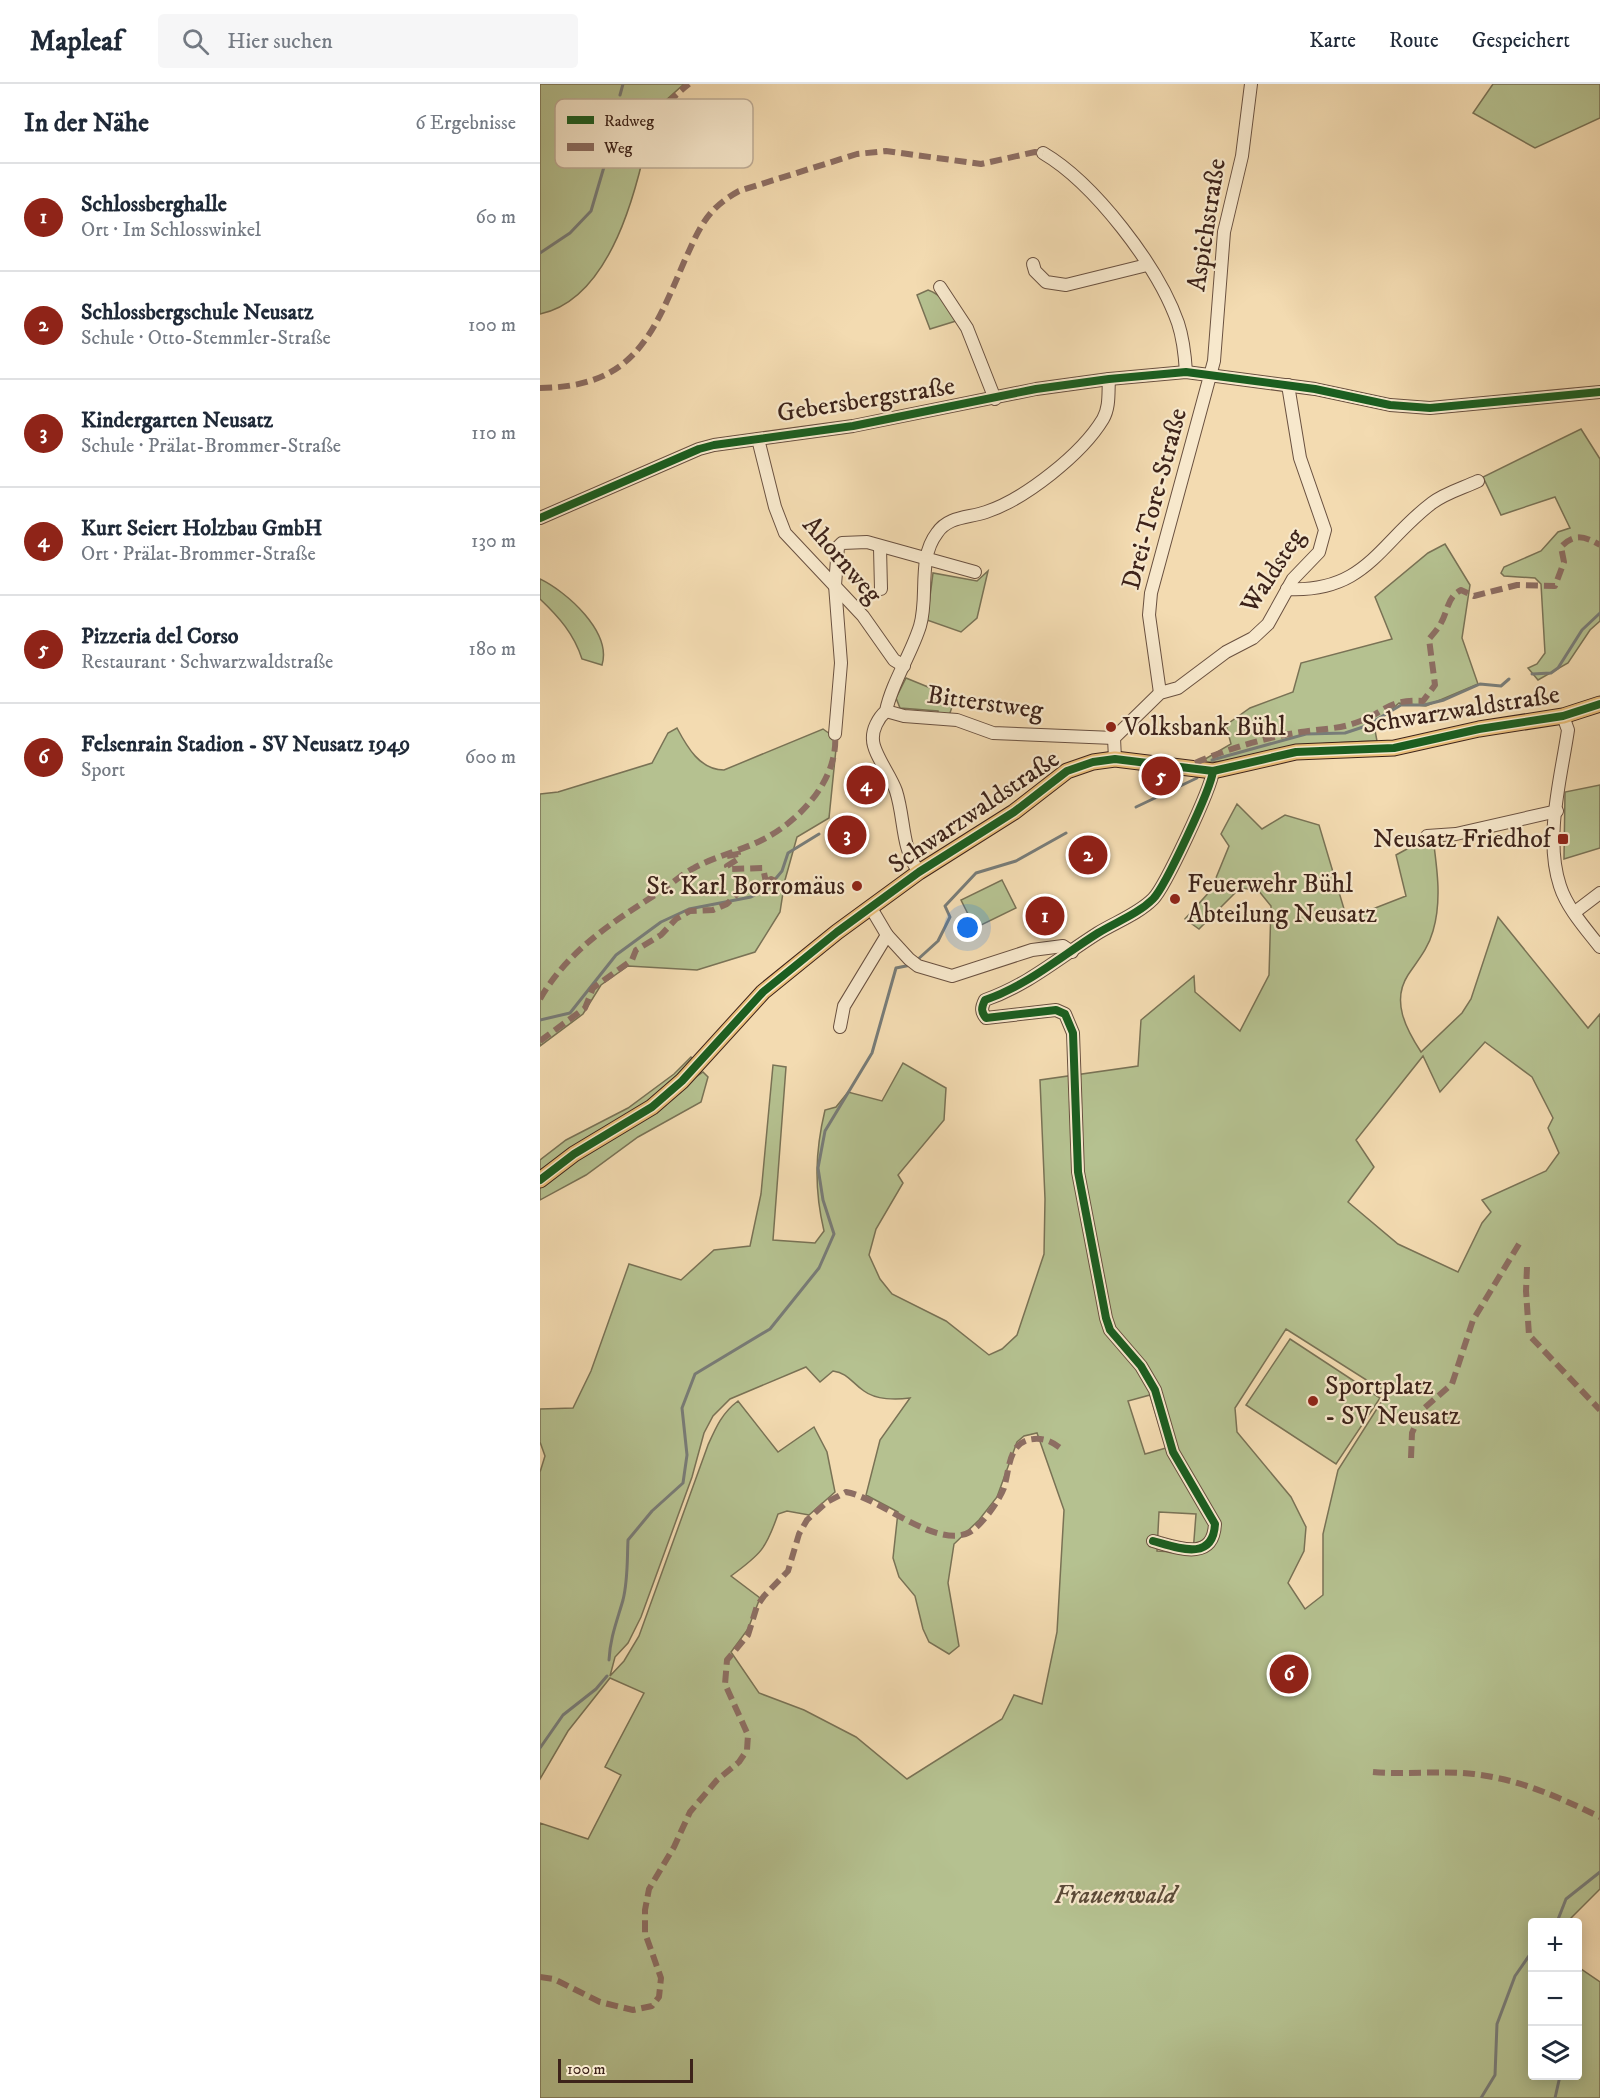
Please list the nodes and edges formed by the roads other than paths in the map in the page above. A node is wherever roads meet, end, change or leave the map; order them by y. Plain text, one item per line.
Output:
1 (1251, 84) edge
2 (1043, 153) dead end
3 (1033, 264) dead end
4 (1147, 265) junction
5 (940, 287) dead end
6 (1186, 372) junction
7 (1211, 374) junction
8 (1109, 379) junction
9 (1288, 385) junction
10 (1600, 392) edge
11 (995, 399) junction
12 (758, 439) junction
13 (1478, 481) dead end
14 (540, 518) edge
15 (880, 548) junction
16 (926, 560) junction
17 (975, 572) dead end
18 (835, 585) junction
19 (881, 589) dead end
20 (1287, 589) junction
21 (904, 666) junction
22 (1160, 693) junction
23 (1600, 704) edge
24 (886, 711) junction
25 (1563, 716) junction
26 (835, 734) dead end
27 (1114, 738) junction
28 (1116, 759) junction
29 (1213, 771) junction
30 (1557, 811) junction
31 (1427, 836) dead end
32 (919, 872) junction
33 (1600, 893) edge
34 (871, 908) junction
35 (1575, 912) junction
36 (887, 935) junction
37 (1600, 947) edge
38 (1072, 952) junction
39 (840, 1027) dead end
40 (540, 1180) edge
41 (1154, 1541) dead end

1 - 7 street, Aspichstraße
2 - 4 street
3 - 4 street
4 - 6 street
5 - 11 street
6 - 7 street, Gebersbergstraße
6 - 8 street, Gebersbergstraße
7 - 9 street, Gebersbergstraße
7 - 22 street, Drei-Tore-Straße
8 - 11 street, Gebersbergstraße
8 - 16 street
9 - 10 street, Gebersbergstraße
9 - 20 street, Waldsteg
11 - 12 street, Gebersbergstraße
12 - 14 street, Gebersbergstraße
12 - 18 street, Ahornweg
13 - 20 street
15 - 16 street
15 - 18 street
15 - 19 street
16 - 17 street
16 - 21 street
18 - 21 street, Ahornweg
18 - 26 street
20 - 22 street, Waldsteg
21 - 24 street
22 - 27 street
23 - 25 main road, Schwarzwaldstraße
24 - 27 street, Bitterstweg
24 - 32 street
25 - 29 main road, Schwarzwaldstraße
25 - 30 street
27 - 28 street
28 - 29 main road, Schwarzwaldstraße
28 - 32 main road, Schwarzwaldstraße
29 - 38 street
30 - 31 street
30 - 35 street
32 - 34 main road, Schwarzwaldstraße
33 - 35 street
34 - 36 street
34 - 40 main road, Schwarzwaldstraße
35 - 37 street
36 - 38 street
36 - 39 street
38 - 41 street

